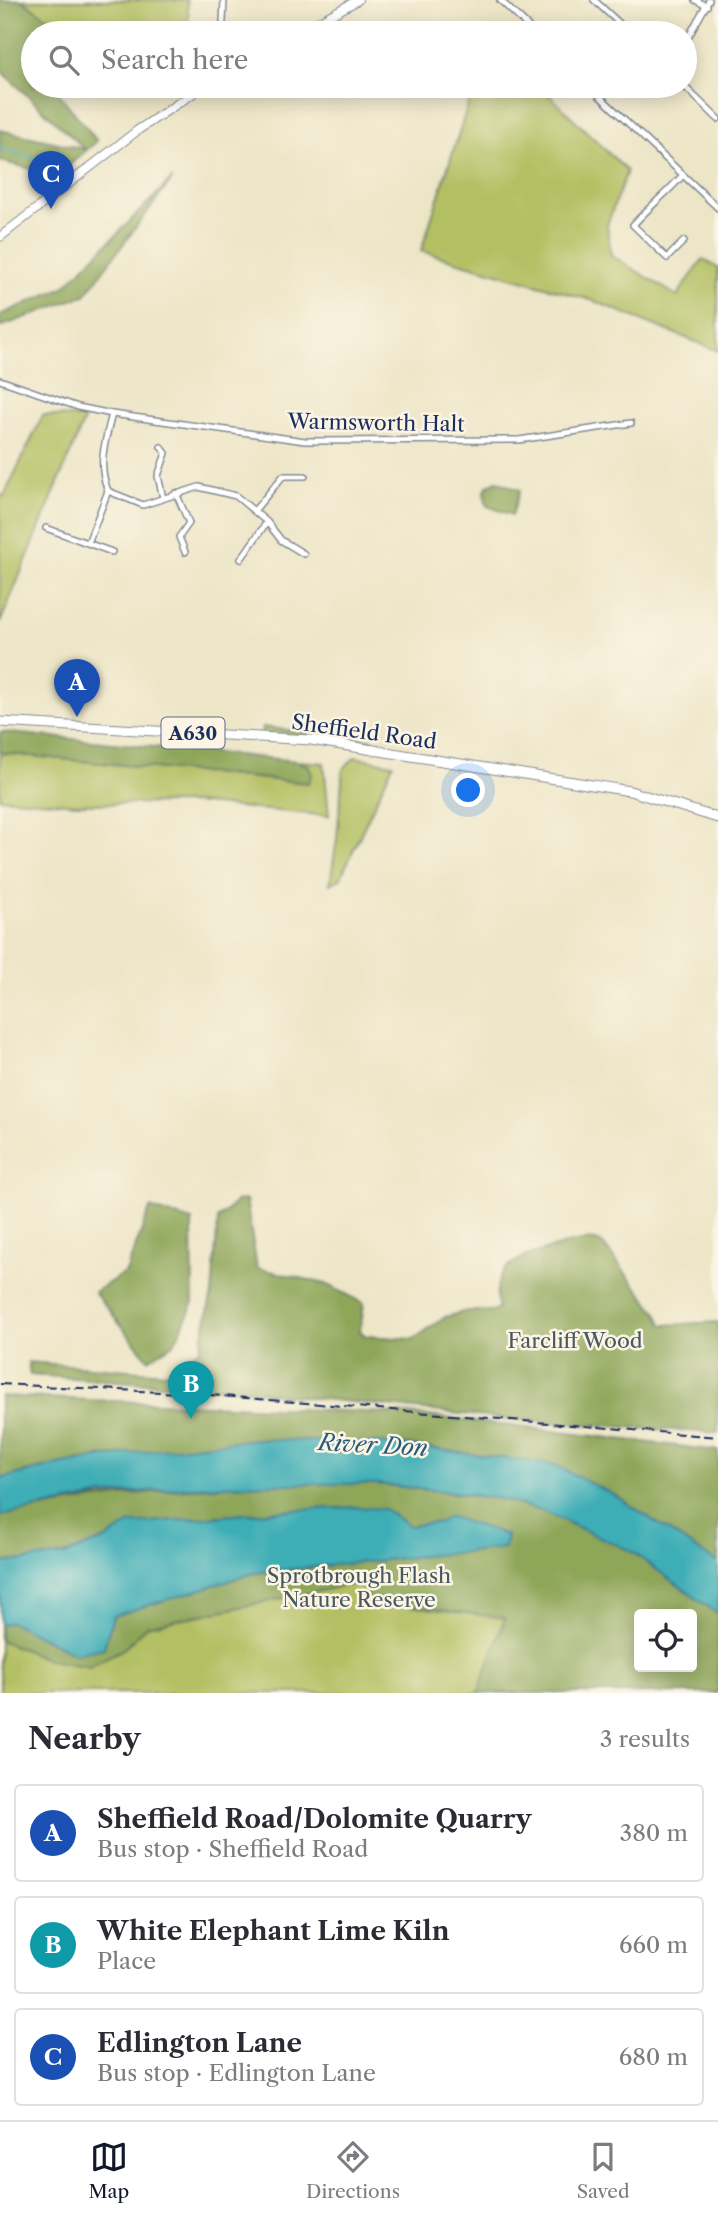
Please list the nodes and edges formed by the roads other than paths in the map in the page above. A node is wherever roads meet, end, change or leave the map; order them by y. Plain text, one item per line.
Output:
1 (224, 0) edge
2 (358, 0) edge
3 (500, 0) edge
4 (594, 0) edge
5 (609, 0) edge
6 (695, 0) edge
7 (708, 3) edge
8 (602, 7) junction
9 (223, 21) edge
10 (320, 21) edge
11 (522, 21) edge
12 (617, 21) edge
13 (697, 22) edge
14 (186, 98) edge
15 (602, 98) edge
16 (697, 98) edge
17 (717, 117) edge
18 (683, 175) junction
19 (718, 208) edge
20 (0, 237) edge
21 (684, 241) dead end
22 (0, 380) edge
23 (113, 414) junction
24 (631, 423) dead end
25 (161, 447) dead end
26 (166, 453) junction
27 (175, 454) dead end
28 (305, 476) dead end
29 (108, 491) junction
30 (176, 493) junction
31 (163, 498) junction
32 (254, 511) junction
33 (267, 522) junction
34 (46, 528) dead end
35 (88, 543) junction
36 (112, 552) dead end
37 (185, 552) dead end
38 (304, 554) dead end
39 (241, 559) dead end
40 (0, 722) edge
41 (718, 818) edge

1 - 9 street
2 - 10 main road
3 - 11 street
4 - 8 street
5 - 8 street
6 - 7 street
7 - 13 street
8 - 12 street
14 - 20 main road
15 - 18 street
16 - 17 street
18 - 19 street
18 - 21 street
22 - 23 street, Warmsworth Halt
23 - 24 street, Warmsworth Halt
23 - 29 street
25 - 26 street
26 - 27 street
26 - 31 street
28 - 32 street
29 - 31 street
29 - 35 street
30 - 31 street
30 - 32 street
30 - 37 street
32 - 33 street
33 - 38 street
33 - 39 street
34 - 35 street
35 - 36 street
40 - 41 main road, Sheffield Road / A630

